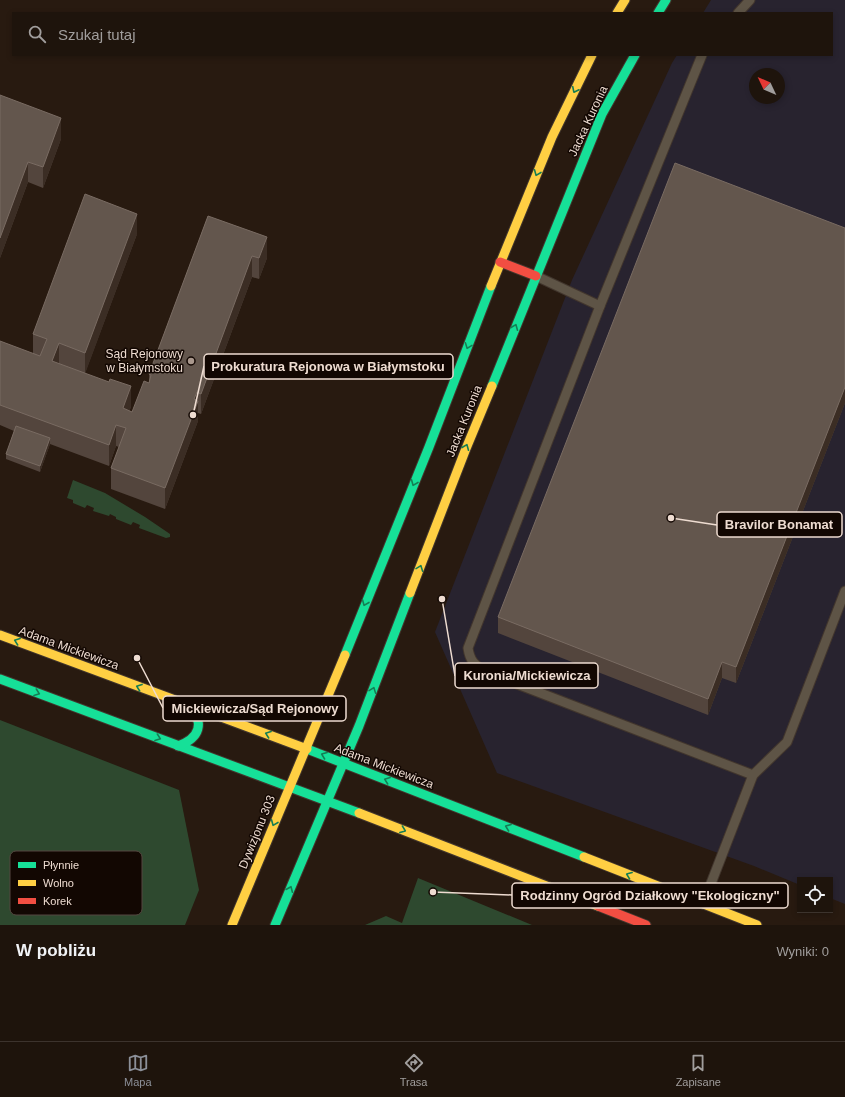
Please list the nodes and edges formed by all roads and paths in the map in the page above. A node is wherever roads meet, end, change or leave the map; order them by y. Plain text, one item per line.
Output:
1 (625, 0) edge
2 (666, 0) edge
3 (750, 0) edge
4 (618, 12) edge
5 (659, 12) edge
6 (739, 12) edge
7 (592, 56) edge
8 (633, 56) edge
9 (702, 56) edge
10 (500, 262) junction
11 (536, 276) junction
12 (600, 306) junction
13 (845, 591) edge
14 (0, 635) edge
15 (0, 679) edge
16 (189, 705) junction
17 (178, 746) junction
18 (305, 748) junction
19 (344, 763) junction
20 (753, 774) junction
21 (288, 787) junction
22 (328, 801) junction
23 (703, 904) junction
24 (232, 925) edge
25 (275, 925) edge
26 (646, 925) edge
27 (757, 925) edge

1 - 4 main road
2 - 5 main road
3 - 6 lane
7 -> 10 main road, Jacka Kuronia
8 - 11 main road, Jacka Kuronia
9 - 12 lane
10 - 11 main road
10 -> 18 main road, Jacka Kuronia
11 - 12 lane
19 -> 11 main road, Jacka Kuronia
12 - 20 lane
13 - 20 lane
16 -> 14 main road, Adama Mickiewicza
15 -> 17 main road
16 - 17 main road
18 -> 16 main road, Adama Mickiewicza
17 - 21 main road
19 -> 18 main road, Adama Mickiewicza
18 - 21 main road, Dywizjonu 303
19 - 22 main road, Jacka Kuronia
23 -> 19 main road, Adama Mickiewicza
20 - 23 lane
21 - 22 main road
21 -> 24 main road, Dywizjonu 303
25 -> 22 main road
22 -> 26 main road
23 - 27 main road, Adama Mickiewicza

